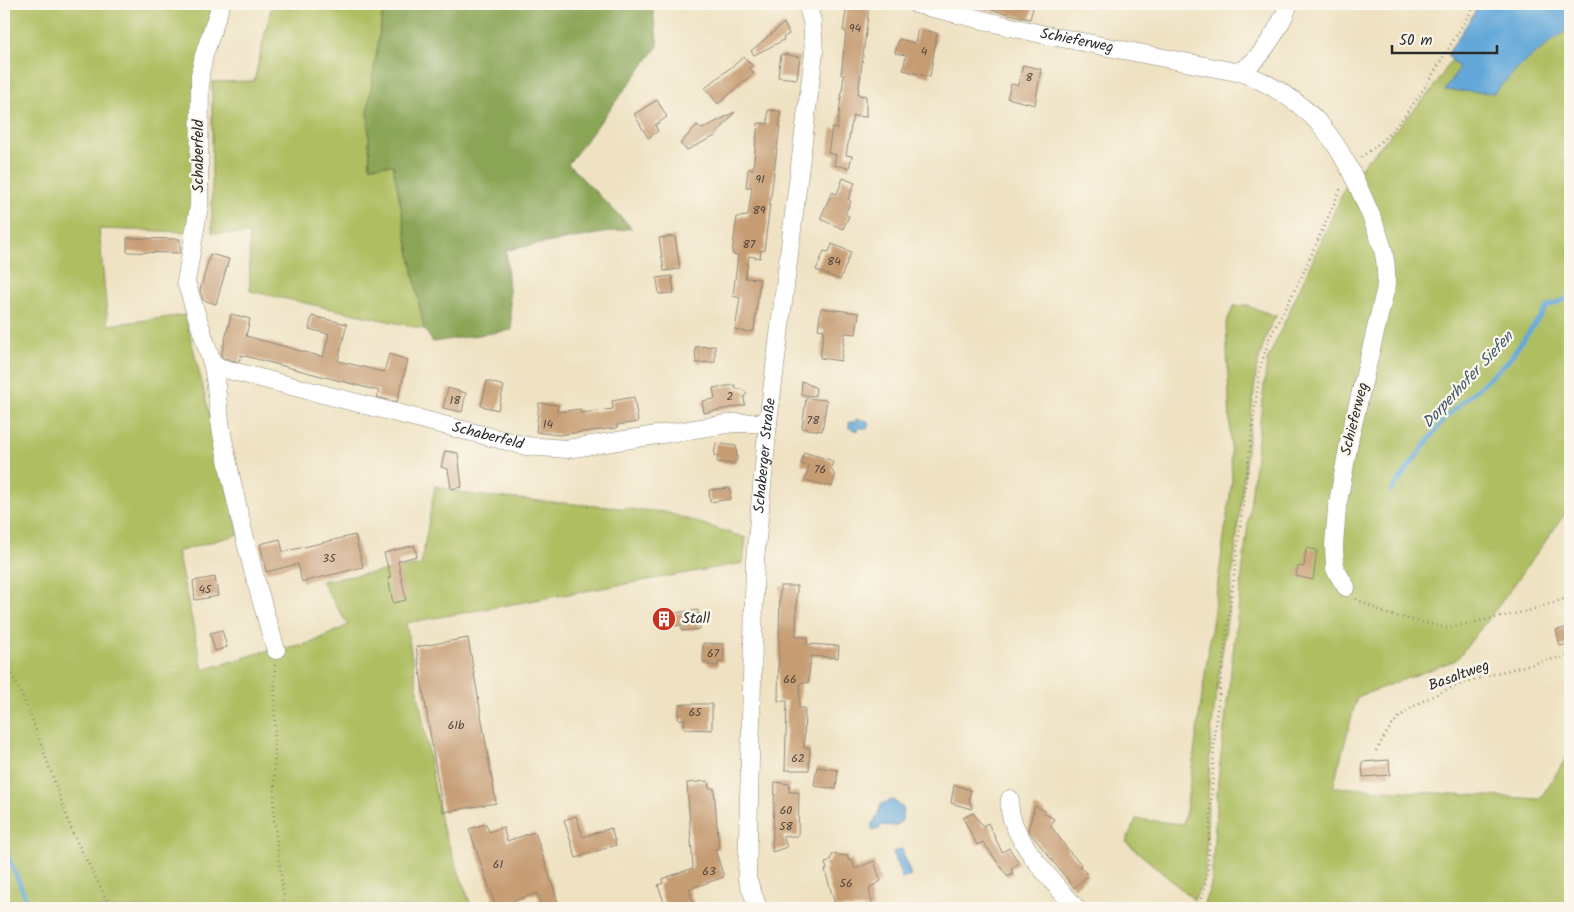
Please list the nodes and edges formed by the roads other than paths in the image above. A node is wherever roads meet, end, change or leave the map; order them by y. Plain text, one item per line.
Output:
1 (221, 4) edge
2 (807, 4) edge
3 (916, 4) edge
4 (1289, 4) edge
5 (1239, 71) junction
6 (213, 366) junction
7 (768, 423) junction
8 (1346, 588) road end
9 (276, 650) road end
10 (1010, 799) dead end
11 (758, 908) edge
12 (1076, 908) edge

1 - 6 street, Schaberfeld
2 - 7 street, Schaberger Straße
3 - 5 street, Schieferweg
4 - 5 street
5 - 8 street, Schieferweg
6 - 7 street, Schaberfeld
6 - 9 street, Schaberfeld
7 - 11 street, Schaberger Straße
10 - 12 street

